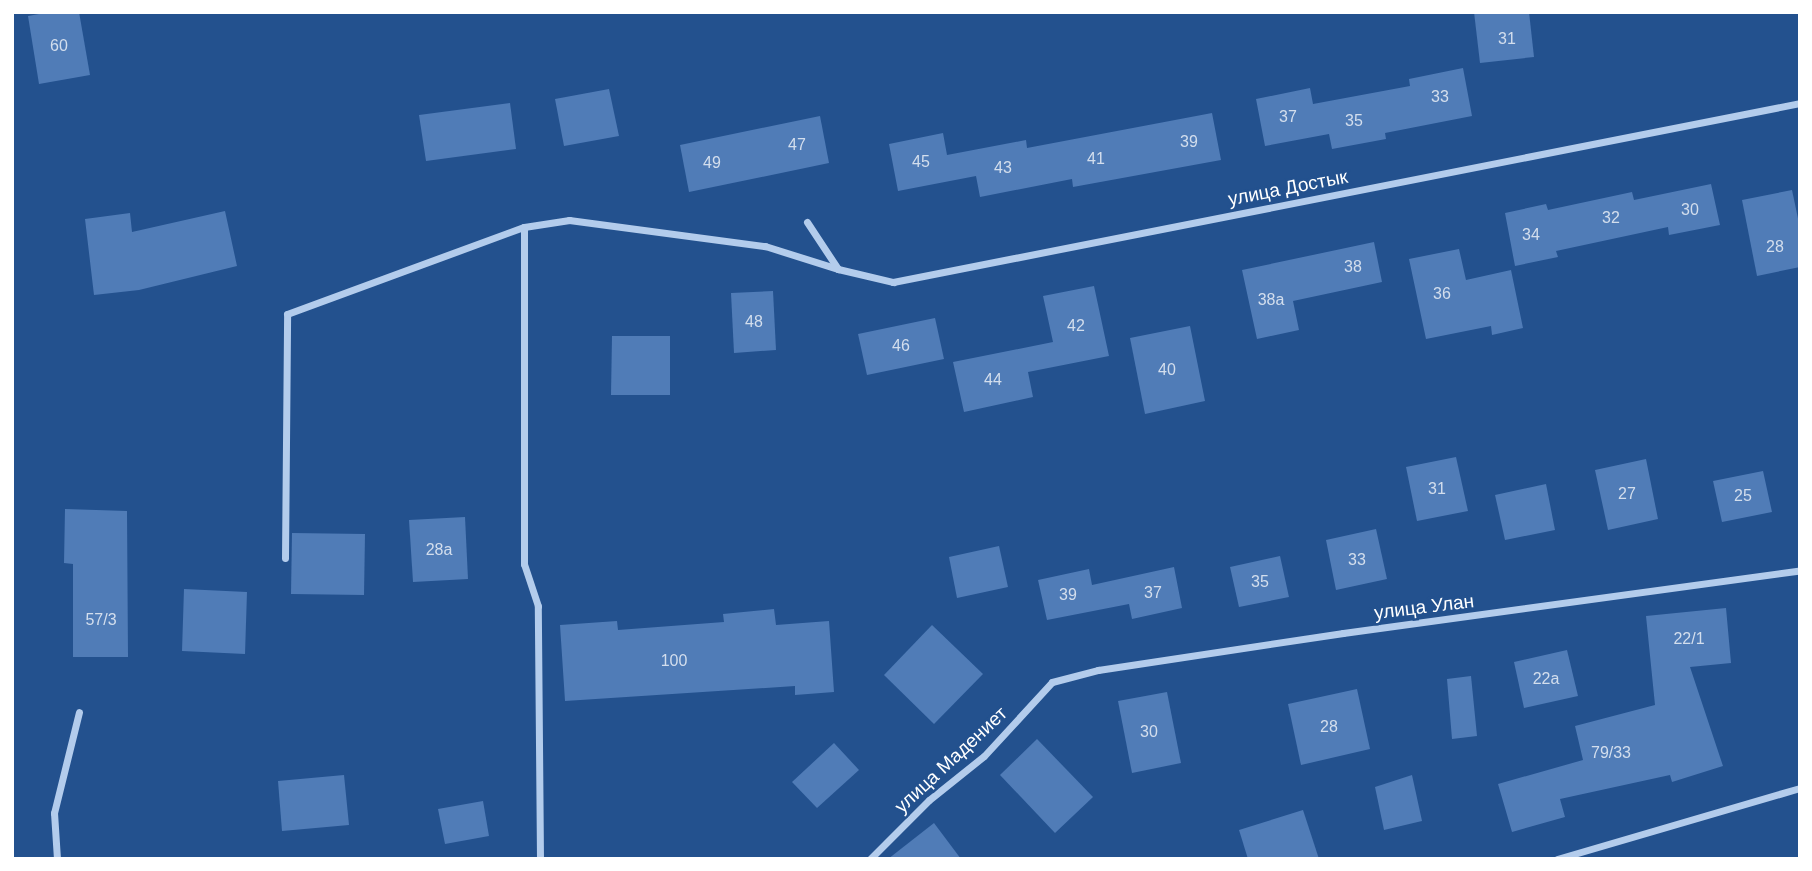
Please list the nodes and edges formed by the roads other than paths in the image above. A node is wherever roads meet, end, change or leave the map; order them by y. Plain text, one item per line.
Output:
1 (1800, 103) edge
2 (807, 222) dead end
3 (524, 226) junction
4 (838, 269) junction
5 (285, 558) dead end
6 (1800, 570) edge
7 (1052, 682) joint
8 (79, 712) dead end
9 (1800, 788) edge
10 (57, 859) edge
11 (540, 859) edge
12 (870, 859) edge
13 (1557, 859) edge

1 - 4 street, улица Достык
2 - 4 street
3 - 4 street, улица Достык
3 - 5 street, улица Достык
3 - 11 street
6 - 7 street, улица Улан
7 - 12 street, улица Мадениет
8 - 10 street
9 - 13 street

